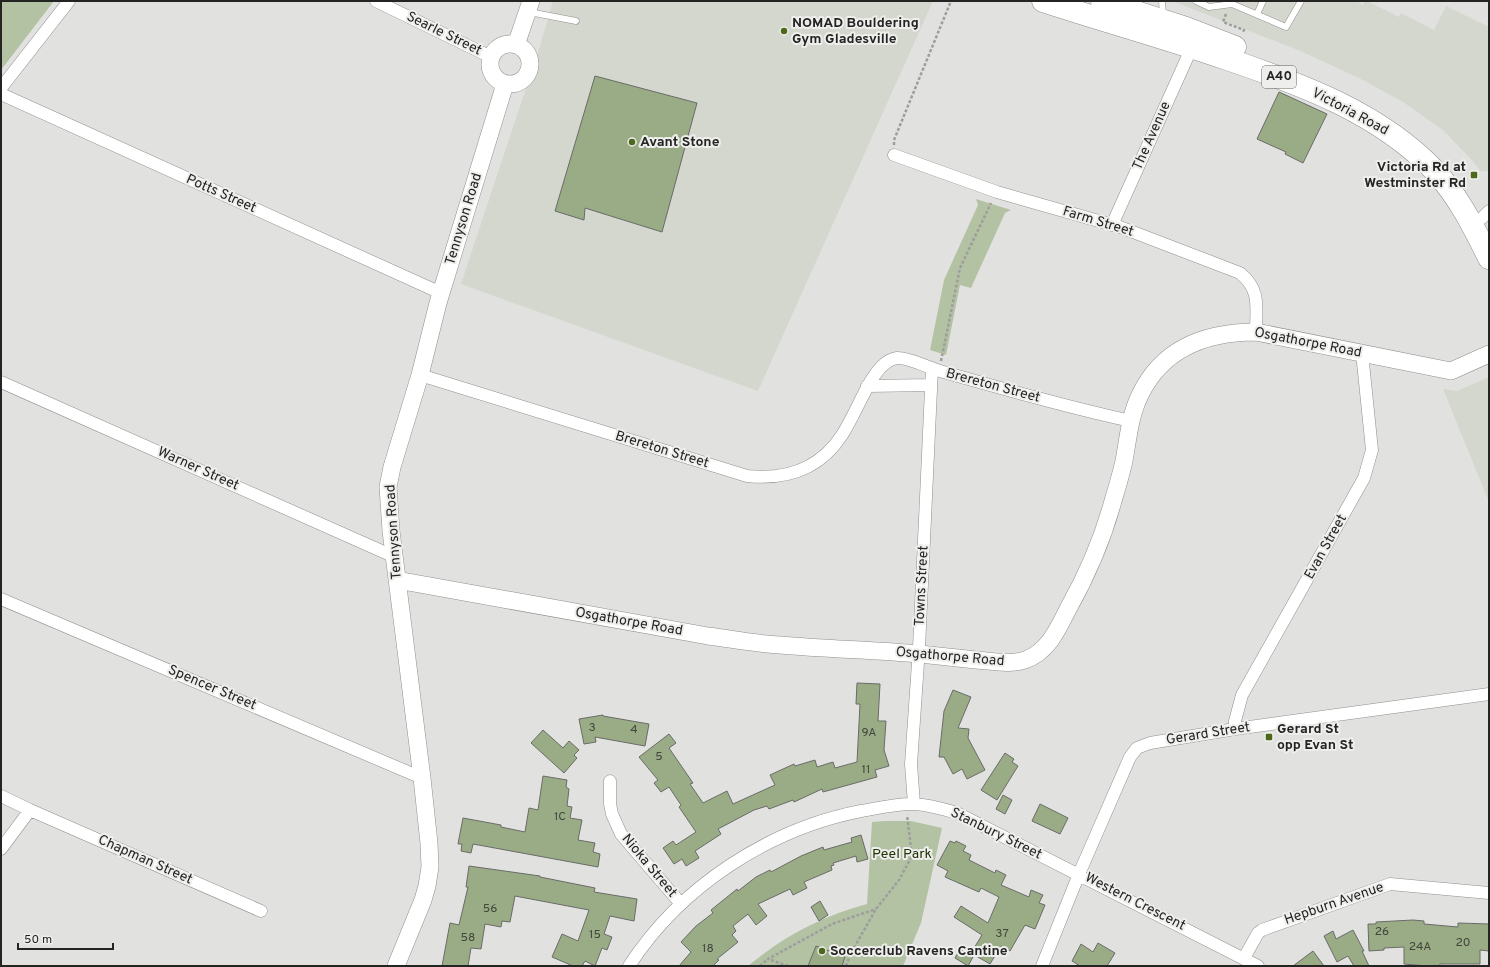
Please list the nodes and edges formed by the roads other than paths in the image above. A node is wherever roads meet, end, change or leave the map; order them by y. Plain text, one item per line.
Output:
1 (69, 1) edge
2 (376, 1) edge
3 (1043, 1) edge
4 (1102, 1) edge
5 (1196, 1) edge
6 (1263, 1) edge
7 (1301, 1) edge
8 (529, 6) edge
9 (1162, 11) edge
10 (1257, 14) junction
11 (576, 21) dead end
12 (516, 45) junction
13 (1192, 47) junction
14 (491, 57) junction
15 (505, 84) junction
16 (1, 88) edge
17 (1, 94) edge
18 (894, 155) road end
19 (1483, 221) edge
20 (1112, 225) junction
21 (1489, 258) edge
22 (441, 293) junction
23 (1256, 332) junction
24 (1362, 353) junction
25 (1489, 354) edge
26 (935, 370) junction
27 (420, 375) junction
28 (1, 382) edge
29 (931, 385) junction
30 (867, 386) junction
31 (1131, 421) junction
32 (395, 557) junction
33 (397, 580) junction
34 (1, 599) edge
35 (919, 654) junction
36 (1489, 694) edge
37 (1235, 729) junction
38 (422, 778) junction
39 (610, 781) dead end
40 (1, 796) edge
41 (910, 804) junction
42 (30, 810) junction
43 (1, 849) edge
44 (1079, 874) junction
45 (1489, 893) edge
46 (681, 904) junction
47 (261, 911) dead end
48 (1244, 958) junction
49 (396, 966) edge
50 (629, 966) edge
51 (1042, 966) edge
52 (1258, 966) edge

1 - 16 street
2 - 14 street, Searle Street
3 - 13 highway, Victoria Road / A40
4 - 9 highway, Victoria Road / A40
5 - 10 lane
6 - 10 lane
7 - 10 lane
8 - 11 lane
8 - 12 street
9 - 19 highway, Victoria Road / A40
12 - 14 street
12 - 15 street
13 - 19 highway, Victoria Road / A40
13 - 20 street, The Avenue
14 - 15 street
15 - 22 street, Tennyson Road
17 - 22 street, Potts Street
18 - 20 street, Farm Street
19 - 21 highway, Victoria Road / A40
20 - 23 street, Farm Street
22 - 27 street, Tennyson Road
23 - 24 street, Osgathorpe Road
23 - 31 street, Osgathorpe Road
24 - 25 street, Osgathorpe Road
24 - 37 street, Evan Street
26 - 29 street, Towns Street
26 - 30 street, Brereton Street
26 - 31 street, Brereton Street
27 - 30 street, Brereton Street
27 - 32 street, Tennyson Road
28 - 32 street, Warner Street
29 - 30 street, Brereton Street
29 - 35 street, Towns Street
31 - 35 street, Osgathorpe Road
32 - 33 street, Tennyson Road
33 - 35 street, Osgathorpe Road
33 - 38 street, Tennyson Road
34 - 38 street, Spencer Street
35 - 41 street, Towns Street
36 - 37 street, Gerard Street
37 - 44 street, Gerard Street
38 - 49 street, Tennyson Road
39 - 46 street, Nioka Street
40 - 42 street, Chapman Street
41 - 44 street, Stanbury Street
41 - 46 street, Stanbury Street
42 - 43 street
42 - 47 street, Chapman Street
44 - 48 street, Western Crescent
44 - 51 street, Western Crescent
45 - 48 street, Hepburn Avenue
46 - 50 street, Stanbury Street
48 - 52 street, Western Crescent

